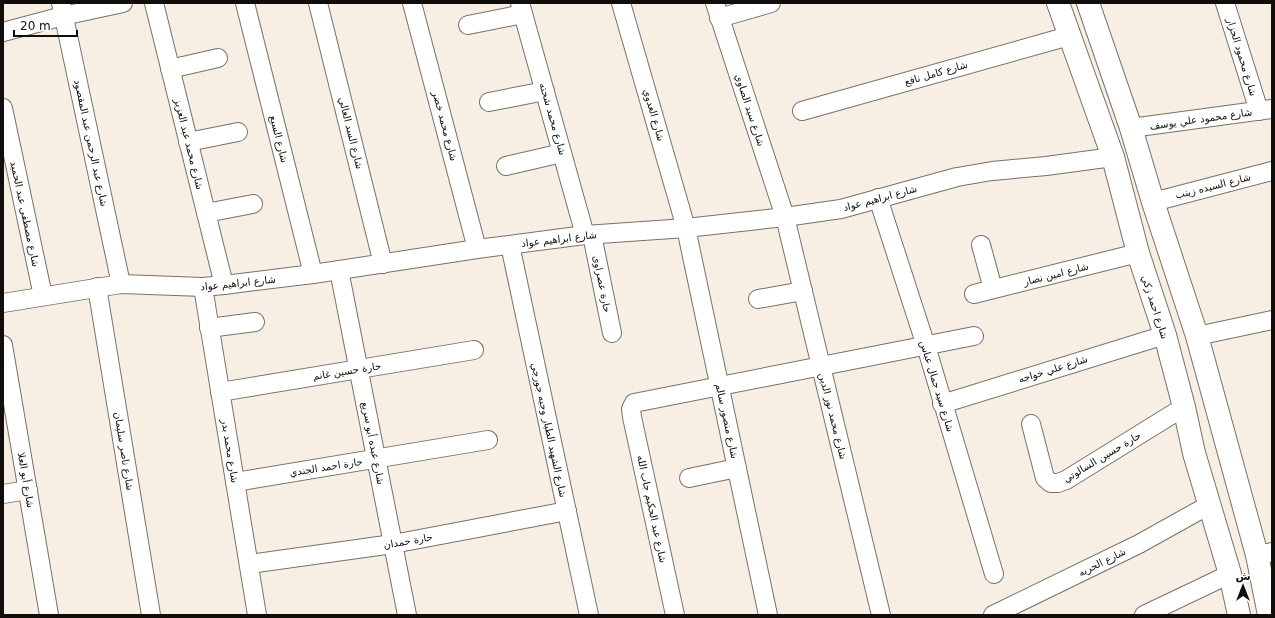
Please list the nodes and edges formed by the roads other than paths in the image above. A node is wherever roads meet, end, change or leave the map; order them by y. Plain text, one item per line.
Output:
1 (124, 3) edge
2 (154, 3) edge
3 (245, 3) edge
4 (318, 3) edge
5 (412, 3) edge
6 (621, 3) edge
7 (771, 3) edge
8 (1058, 3) edge
9 (1088, 3) edge
10 (1225, 3) edge
11 (522, 8) edge
12 (62, 10) edge
13 (717, 11) edge
14 (468, 25) dead end
15 (3, 32) edge
16 (1069, 36) junction
17 (218, 58) dead end
18 (170, 69) junction
19 (545, 90) junction
20 (489, 102) dead end
21 (3, 108) edge
22 (1265, 110) edge
23 (802, 111) dead end
24 (1131, 128) junction
25 (238, 132) dead end
26 (188, 142) junction
27 (562, 153) junction
28 (1113, 157) junction
29 (506, 166) dead end
30 (1272, 171) edge
31 (878, 198) junction
32 (1153, 202) junction
33 (253, 204) dead end
34 (206, 213) junction
35 (785, 217) junction
36 (686, 228) junction
37 (588, 235) junction
38 (510, 245) junction
39 (981, 245) dead end
40 (478, 249) junction
41 (1138, 253) junction
42 (383, 264) junction
43 (339, 270) junction
44 (312, 274) junction
45 (121, 284) junction
46 (224, 285) junction
47 (97, 287) junction
48 (203, 287) junction
49 (993, 289) junction
50 (803, 291) junction
51 (974, 294) dead end
52 (43, 296) junction
53 (758, 299) dead end
54 (3, 303) edge
55 (1272, 320) edge
56 (255, 322) dead end
57 (209, 328) junction
58 (612, 333) dead end
59 (1164, 335) junction
60 (974, 336) dead end
61 (1197, 336) junction
62 (3, 345) edge
63 (926, 346) junction
64 (474, 350) dead end
65 (821, 366) junction
66 (359, 369) junction
67 (720, 386) junction
68 (7, 387) edge
69 (220, 392) junction
70 (942, 404) junction
71 (1184, 406) junction
72 (1031, 424) dead end
73 (488, 440) dead end
74 (1226, 443) junction
75 (1194, 453) junction
76 (376, 458) junction
77 (737, 468) junction
78 (689, 478) dead end
79 (235, 482) junction
80 (28, 490) junction
81 (3, 494) edge
82 (1209, 505) junction
83 (567, 511) junction
84 (393, 544) junction
85 (1265, 554) edge
86 (249, 564) junction
87 (994, 574) dead end
88 (1230, 574) junction
89 (49, 615) edge
90 (151, 615) edge
91 (257, 615) edge
92 (407, 615) edge
93 (589, 615) edge
94 (675, 615) edge
95 (768, 615) edge
96 (881, 615) edge
97 (993, 615) edge
98 (1144, 615) edge
99 (1239, 615) edge
100 (1269, 615) edge

1 - 12 street
2 - 18 street, شارع محمد عبد العزيز
3 - 44 street, شارع السبع
4 - 42 street, شارع السد العالي
5 - 40 street, شارع محمد خضر
6 - 36 street, شارع العدوي
7 - 13 street
8 - 16 street, شارع احمد زكي
9 - 24 street
10 - 22 street, شارع محمود الجزار
11 - 14 street
11 - 19 street, شارع محمد شحته
12 - 15 street
12 - 45 street, شارع عبد الرحمن عبد المقصود
13 - 35 street, شارع سيد الصاوي
16 - 23 street, شارع كامل نافع
16 - 28 street, شارع احمد زكي
17 - 18 street
18 - 26 street, شارع محمد عبد العزيز
19 - 20 street
19 - 27 street, شارع محمد شحته
21 - 52 street, شارع مصطفى عبد الحميد
22 - 24 street, شارع محمود علي يوسف
24 - 32 street
25 - 26 street
26 - 34 street, شارع محمد عبد العزيز
27 - 29 street
27 - 37 street, شارع محمد شحته
28 - 31 street, شارع ابراهيم عواد
28 - 41 street, شارع احمد زكي
30 - 32 street, شارع السيده زينب
31 - 35 street, شارع ابراهيم عواد
31 - 63 street, شارع سيد جمال عباس
32 - 61 street
33 - 34 street
34 - 46 street, شارع محمد عبد العزيز
35 - 36 street, شارع ابراهيم عواد
35 - 50 street, شارع محمد نور الدين
36 - 37 street, شارع ابراهيم عواد
36 - 67 street, شارع منصور سالم
37 - 38 street, شارع ابراهيم عواد
37 - 58 street, حارة عصراوى
38 - 40 street, شارع ابراهيم عواد
38 - 83 street, شارع الشهيد الطيار وجيه جورجي
39 - 49 street
40 - 42 street, شارع ابراهيم عواد
41 - 49 street, شارع امين نصار
41 - 59 street, شارع احمد زكي
42 - 43 street, شارع ابراهيم عواد
43 - 44 street, شارع ابراهيم عواد
43 - 66 street, شارع عبده أبو سريع
44 - 46 street, شارع ابراهيم عواد
45 - 47 street, شارع ابراهيم عواد
45 - 48 street, شارع ابراهيم عواد
46 - 48 street, شارع ابراهيم عواد
47 - 52 street, شارع ابراهيم عواد
47 - 90 street, شارع ناصر سليمان
48 - 57 street, شارع محمد بدر
49 - 51 street, شارع امين نصار
50 - 53 street
50 - 65 street, شارع محمد نور الدين
52 - 54 street, شارع ابراهيم عواد
55 - 61 street
56 - 57 street
57 - 69 street, شارع محمد بدر
59 - 70 street, شارع علي خواجه
59 - 71 street, شارع احمد زكي
60 - 63 street
61 - 74 street
62 - 68 street, شارع أبو العلا
63 - 65 street
63 - 70 street, شارع سيد جمال عباس
64 - 66 street, حارة حسين غانم
65 - 67 street
65 - 96 street, شارع محمد نور الدين
66 - 69 street, حارة حسين غانم
66 - 76 street, شارع عبده أبو سريع
67 - 77 street, شارع منصور سالم
67 - 94 street, شارع عبد الحكيم جاب الله
68 - 80 street, شارع أبو العلا
69 - 79 street, شارع محمد بدر
70 - 87 street, شارع سيد جمال عباس
71 - 72 street, حارة حسين السالوتي
71 - 75 street, شارع احمد زكي
73 - 76 street, حارة احمد الجندي
74 - 75 street
74 - 85 street
75 - 82 street, شارع احمد زكي
76 - 79 street, حارة احمد الجندي
76 - 84 street, شارع عبده أبو سريع
77 - 78 street
77 - 95 street, شارع منصور سالم
79 - 86 street, شارع محمد بدر
80 - 81 street
80 - 89 street, شارع أبو العلا
82 - 88 street, شارع احمد زكي
82 - 97 street, شارع الحريه
83 - 84 street, حارة حمدان
83 - 93 street, شارع الشهيد الطيار وجيه جورجي
84 - 86 street, حارة حمدان
84 - 92 street, شارع عبده أبو سريع
85 - 100 street
86 - 91 street, شارع محمد بدر
88 - 98 street
88 - 99 street, شارع احمد زكي

